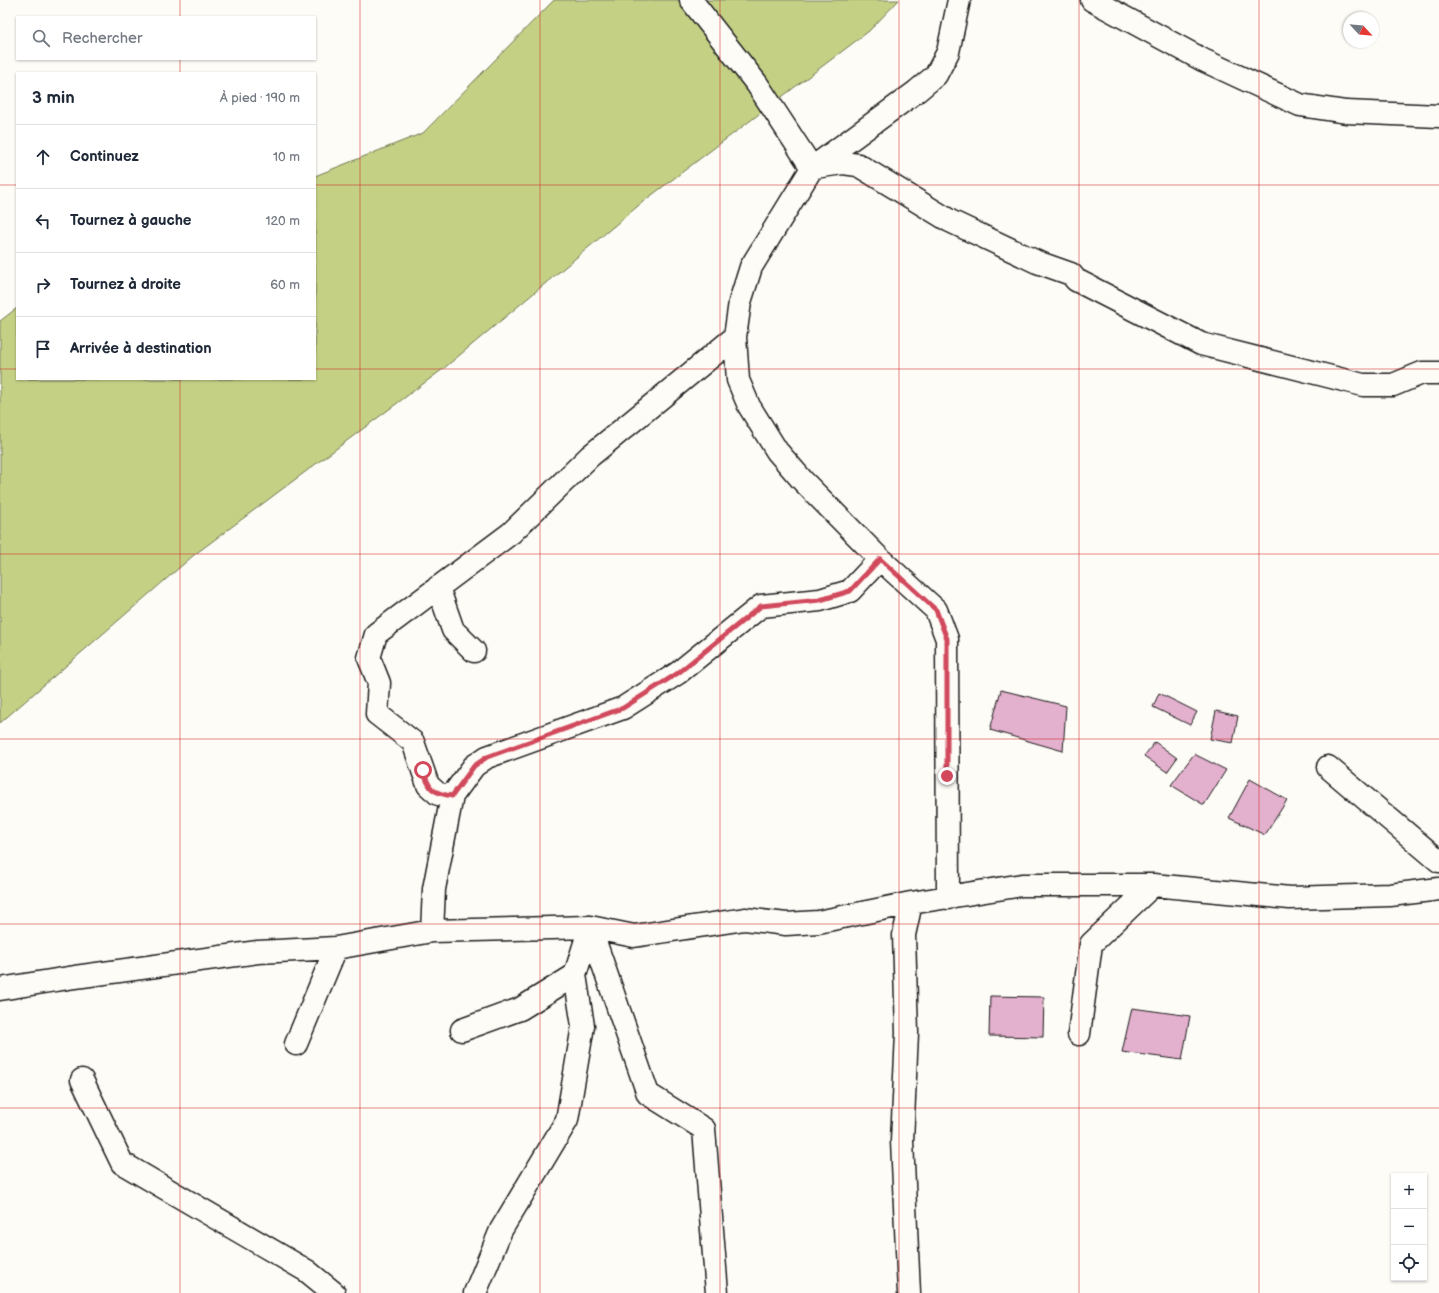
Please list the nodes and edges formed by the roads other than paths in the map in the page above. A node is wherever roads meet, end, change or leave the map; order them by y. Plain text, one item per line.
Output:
1 (691, 0) edge
2 (959, 0) edge
3 (1092, 0) edge
4 (1439, 116) edge
5 (812, 168) junction
6 (735, 337) junction
7 (1439, 373) edge
8 (880, 559) junction
9 (438, 587) junction
10 (474, 651) dead end
11 (1328, 768) dead end
12 (452, 796) junction
13 (1439, 861) edge
14 (1153, 885) junction
15 (1439, 889) edge
16 (948, 898) junction
17 (910, 903) junction
18 (590, 927) junction
19 (432, 931) junction
20 (336, 948) junction
21 (575, 975) junction
22 (0, 989) edge
23 (462, 1030) dead end
24 (1079, 1034) dead end
25 (296, 1044) dead end
26 (82, 1080) dead end
27 (334, 1293) edge
28 (476, 1293) edge
29 (717, 1293) edge
30 (909, 1293) edge

1 - 5 street
2 - 5 street
3 - 4 street
5 - 6 street
5 - 7 street
6 - 8 street
6 - 9 street
8 - 12 street
8 - 16 street
9 - 10 street
9 - 12 street
11 - 13 street
12 - 19 street
14 - 15 street
14 - 16 street
14 - 24 street
16 - 17 street
17 - 18 street
17 - 30 street
18 - 19 street
18 - 21 street
18 - 29 street
19 - 20 street
20 - 22 street
20 - 25 street
21 - 23 street
21 - 28 street
26 - 27 street

